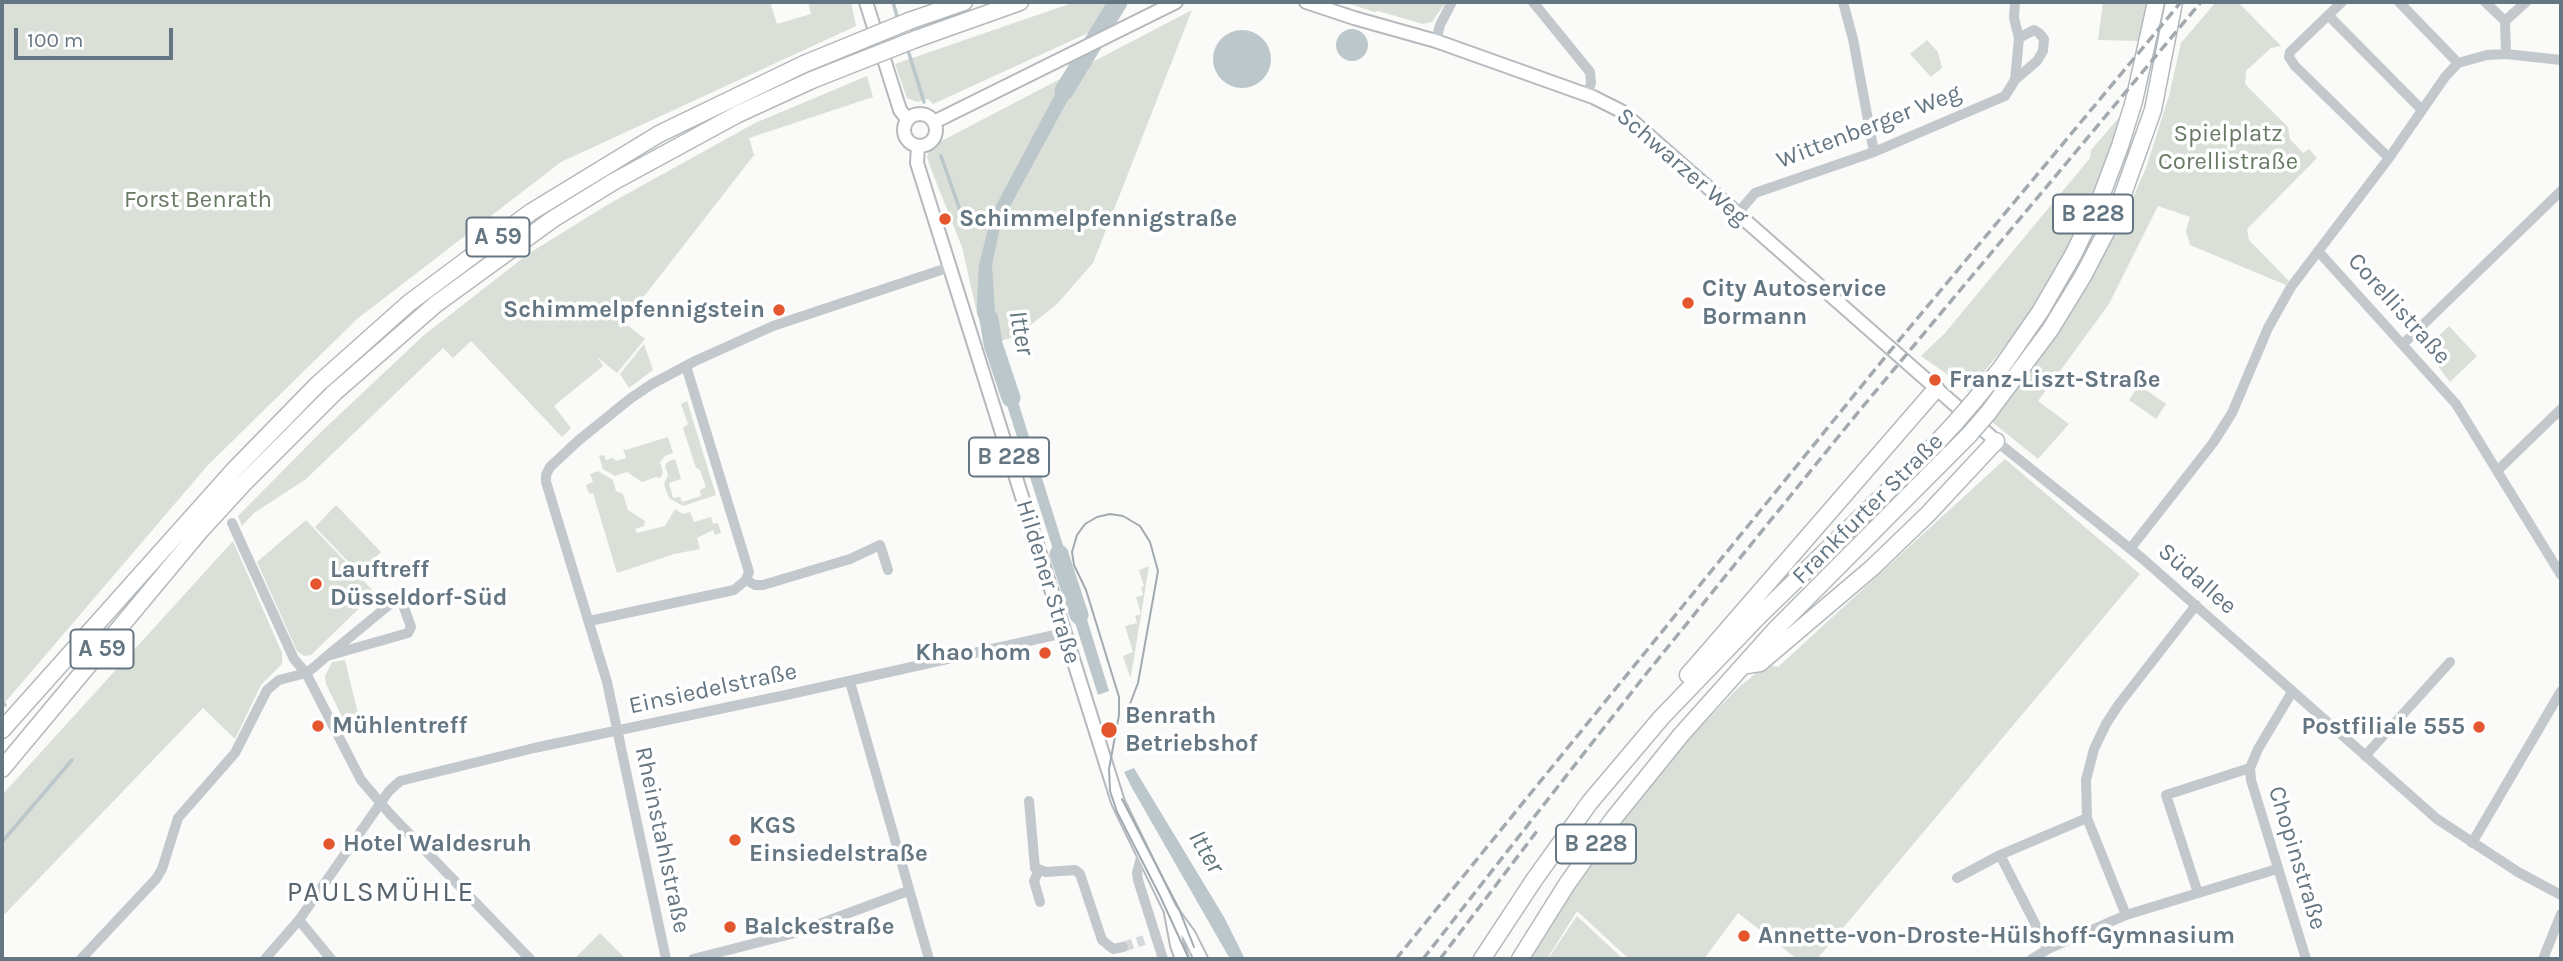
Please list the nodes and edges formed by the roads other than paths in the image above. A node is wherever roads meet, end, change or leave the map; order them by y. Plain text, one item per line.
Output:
1 (866, 2) edge
2 (964, 2) edge
3 (1020, 2) edge
4 (1176, 2) edge
5 (1306, 2) edge
6 (1452, 2) edge
7 (1533, 2) edge
8 (1843, 2) edge
9 (2015, 2) edge
10 (2156, 2) edge
11 (2174, 2) edge
12 (2342, 2) edge
13 (2399, 2) edge
14 (2485, 2) edge
15 (2526, 2) edge
16 (2328, 15) junction
17 (2505, 21) junction
18 (2019, 37) junction
19 (1436, 41) junction
20 (2506, 54) junction
21 (2561, 60) edge
22 (2458, 63) junction
23 (2015, 80) junction
24 (1587, 95) junction
25 (2421, 109) junction
26 (907, 119) junction
27 (934, 122) junction
28 (918, 146) junction
29 (1874, 152) junction
30 (2389, 158) junction
31 (2561, 191) edge
32 (1737, 214) junction
33 (2318, 251) junction
34 (950, 267) junction
35 (2403, 344) junction
36 (686, 366) junction
37 (1936, 388) junction
38 (2561, 409) edge
39 (1996, 440) junction
40 (2498, 470) junction
41 (239, 476) junction
42 (232, 523) dead end
43 (195, 525) junction
44 (2130, 549) junction
45 (888, 570) dead end
46 (2561, 575) edge
47 (746, 580) junction
48 (2196, 606) junction
49 (589, 621) junction
50 (1064, 633) junction
51 (327, 656) junction
52 (2451, 662) dead end
53 (1745, 666) junction
54 (306, 673) junction
55 (850, 681) junction
56 (2561, 691) edge
57 (2292, 692) junction
58 (1681, 696) junction
59 (2, 730) edge
60 (616, 730) junction
61 (2365, 756) junction
62 (2250, 768) junction
63 (2, 769) edge
64 (1029, 801) dead end
65 (381, 802) junction
66 (2087, 818) junction
67 (2472, 843) junction
68 (1142, 854) junction
69 (2000, 855) junction
70 (2277, 869) junction
71 (1039, 870) junction
72 (1957, 878) dead end
73 (908, 891) junction
74 (2198, 893) junction
75 (2561, 895) edge
76 (1040, 902) dead end
77 (1170, 909) junction
78 (2561, 914) edge
79 (2126, 915) junction
80 (299, 920) junction
81 (1156, 937) junction
82 (1144, 940) tunnel mouth
83 (1123, 947) dead end
84 (2048, 949) junction
85 (81, 959) edge
86 (265, 959) edge
87 (331, 959) edge
88 (530, 959) edge
89 (666, 959) edge
90 (693, 959) edge
91 (929, 959) edge
92 (1163, 959) edge
93 (1182, 959) edge
94 (1201, 959) edge
95 (1482, 959) edge
96 (1520, 959) edge
97 (2032, 959) edge
98 (2306, 959) edge
99 (2543, 959) edge

1 - 26 main road, Hildener Straße / B 228
2 - 41 highway, A 59, bridge
3 - 41 highway, A 59, bridge
4 - 27 main road
5 - 19 main road, Schwarzer Weg
6 - 19 street
7 - 24 street
8 - 29 street
9 - 18 street
10 - 58 highway, Frankfurter Straße / B 228, bridge
11 - 53 highway, Frankfurter Straße / B 228, bridge
12 - 16 street
13 - 22 street
14 - 17 street
15 - 17 street
16 - 25 street
16 - 30 street
17 - 20 street
18 - 23 street
18 - 23 street, Wittenberger Weg
19 - 24 main road, Schwarzer Weg
20 - 21 street
20 - 22 street
22 - 25 street, Corellistraße
23 - 29 street, Wittenberger Weg
24 - 32 main road, Schwarzer Weg
25 - 30 street, Corellistraße
26 - 27 main road
26 - 28 main road, Hildener Straße / B 228
27 - 28 main road
28 - 34 main road, Hildener Straße / B 228
29 - 32 street, Wittenberger Weg
30 - 33 street, Corellistraße
31 - 35 street
32 - 37 main road, Schwarzer Weg
33 - 35 street, Corellistraße
33 - 44 street
34 - 36 street
34 - 50 main road, Hildener Straße / B 228
35 - 40 street, Corellistraße
36 - 47 street
36 - 49 street
37 - 39 main road, Schwarzer Weg
37 - 58 highway
38 - 40 street
39 - 44 street, Südallee
39 - 53 highway
40 - 46 street, Corellistraße
41 - 43 highway, A 59
42 - 54 street
43 - 59 highway, A 59
43 - 63 highway, A 59
44 - 48 street, Südallee
45 - 47 street
47 - 49 street
48 - 57 street, Südallee
48 - 66 street
49 - 60 street
50 - 55 street, Einsiedelstraße
50 - 68 main road, Hildener Straße / B 228
51 - 51 street
51 - 54 street
52 - 61 street
53 - 96 highway, Frankfurter Straße / B 228
54 - 65 street
54 - 85 street
55 - 60 street, Einsiedelstraße
55 - 73 street
56 - 67 street
57 - 61 street, Südallee
57 - 62 street, Chopinstraße
58 - 95 highway, Frankfurter Straße / B 228
60 - 65 street, Einsiedelstraße
60 - 89 street, Rheinstahlstraße
61 - 67 street, Südallee
62 - 70 street, Chopinstraße
62 - 74 street, Chopinstraße
64 - 71 street
65 - 80 street, Einsiedelstraße
65 - 88 street
66 - 69 street
66 - 79 street
67 - 75 street, Südallee
68 - 77 main road, Hildener Straße / B 228
68 - 81 street, Hildener Straße
69 - 72 street
69 - 84 street
70 - 74 street
70 - 98 street, Chopinstraße
71 - 76 street
71 - 83 street
73 - 90 street
73 - 91 street
74 - 79 street
77 - 93 main road, Hildener Straße / B 228
77 - 94 main road, Hildener Straße / B 228
78 - 99 street
79 - 84 street
80 - 86 street, Einsiedelstraße
80 - 87 street
81 - 82 street
81 - 92 street, Hildener Straße
84 - 97 street

